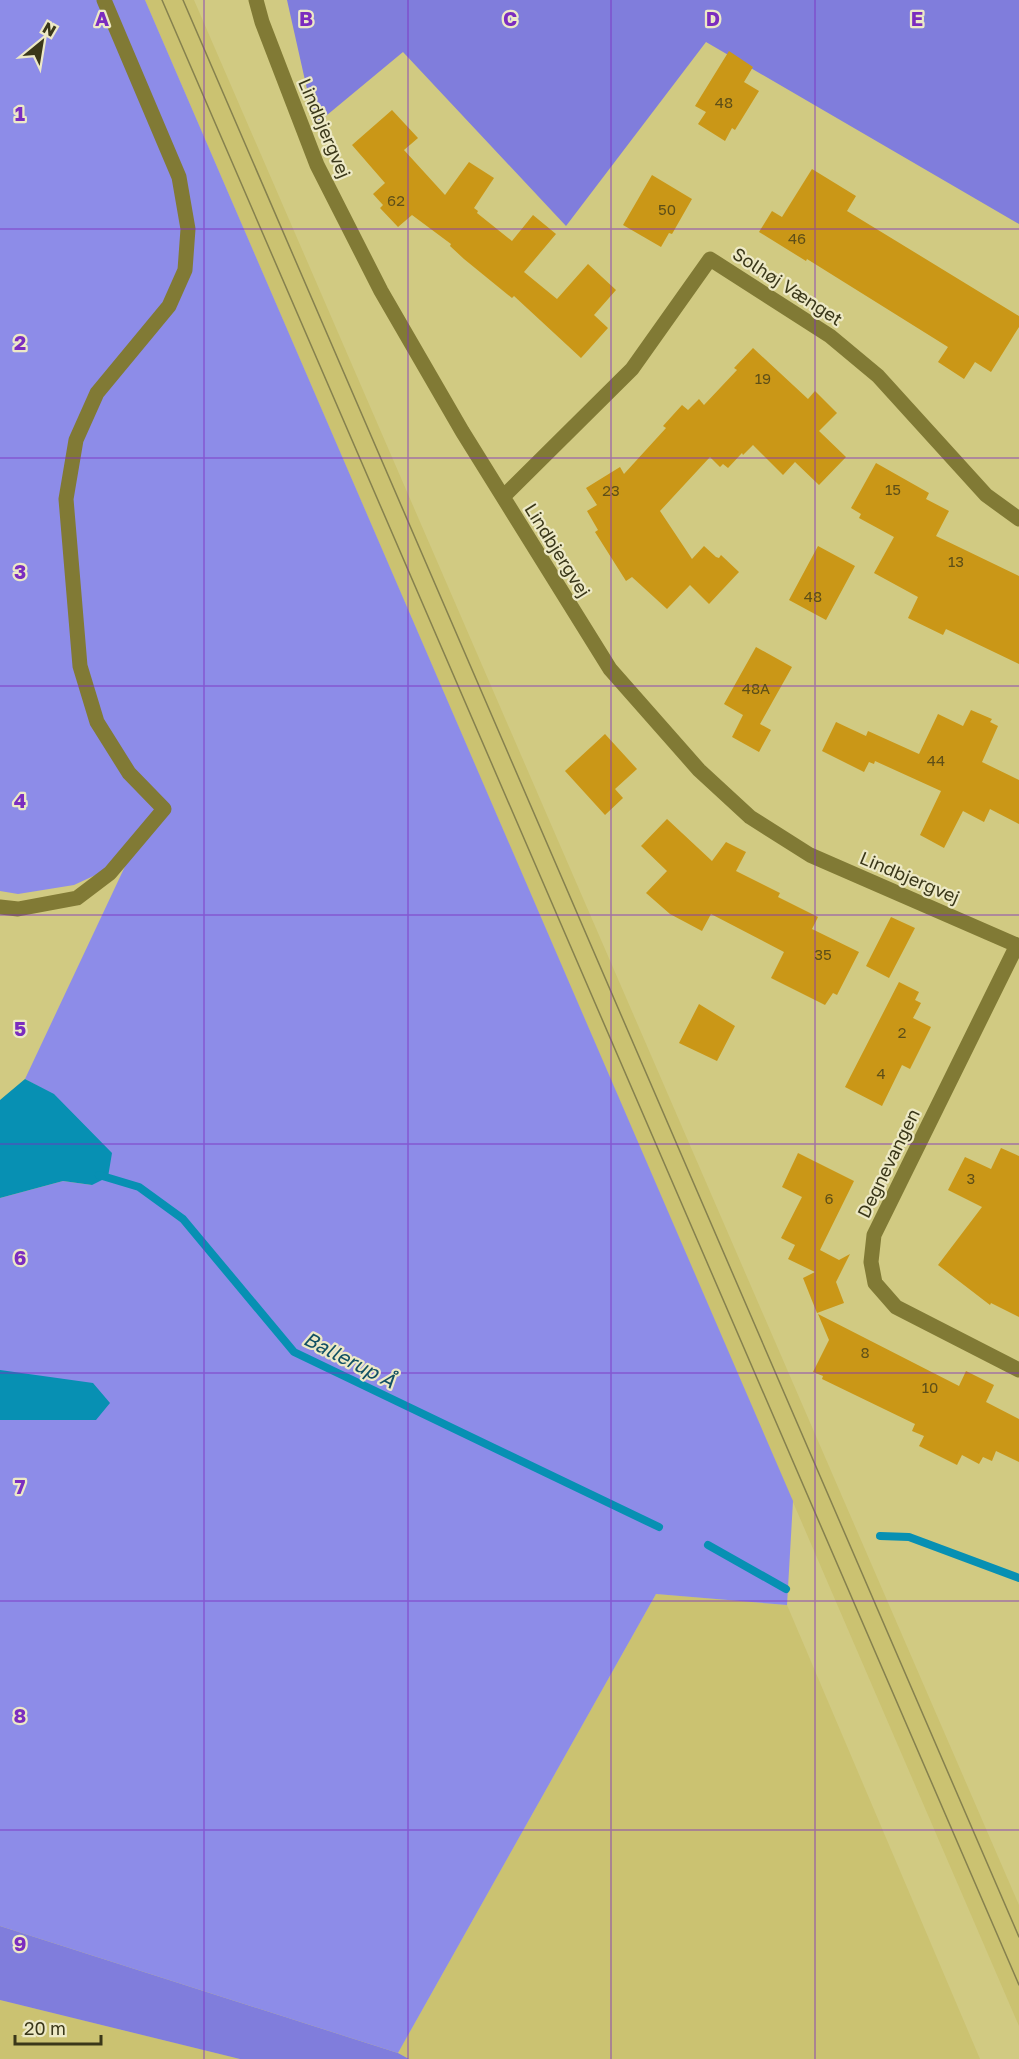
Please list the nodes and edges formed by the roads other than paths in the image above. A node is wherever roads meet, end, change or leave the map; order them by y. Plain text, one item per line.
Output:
1 (104, 0) edge
2 (256, 0) edge
3 (502, 497) junction
4 (1019, 519) edge
5 (0, 907) edge
6 (1018, 945) edge
7 (1019, 1370) edge

1 - 5 street
2 - 3 street, Lindbjergvej
3 - 4 street, Solhøj Vænget
3 - 6 street, Lindbjergvej
6 - 7 street, Degnevangen

